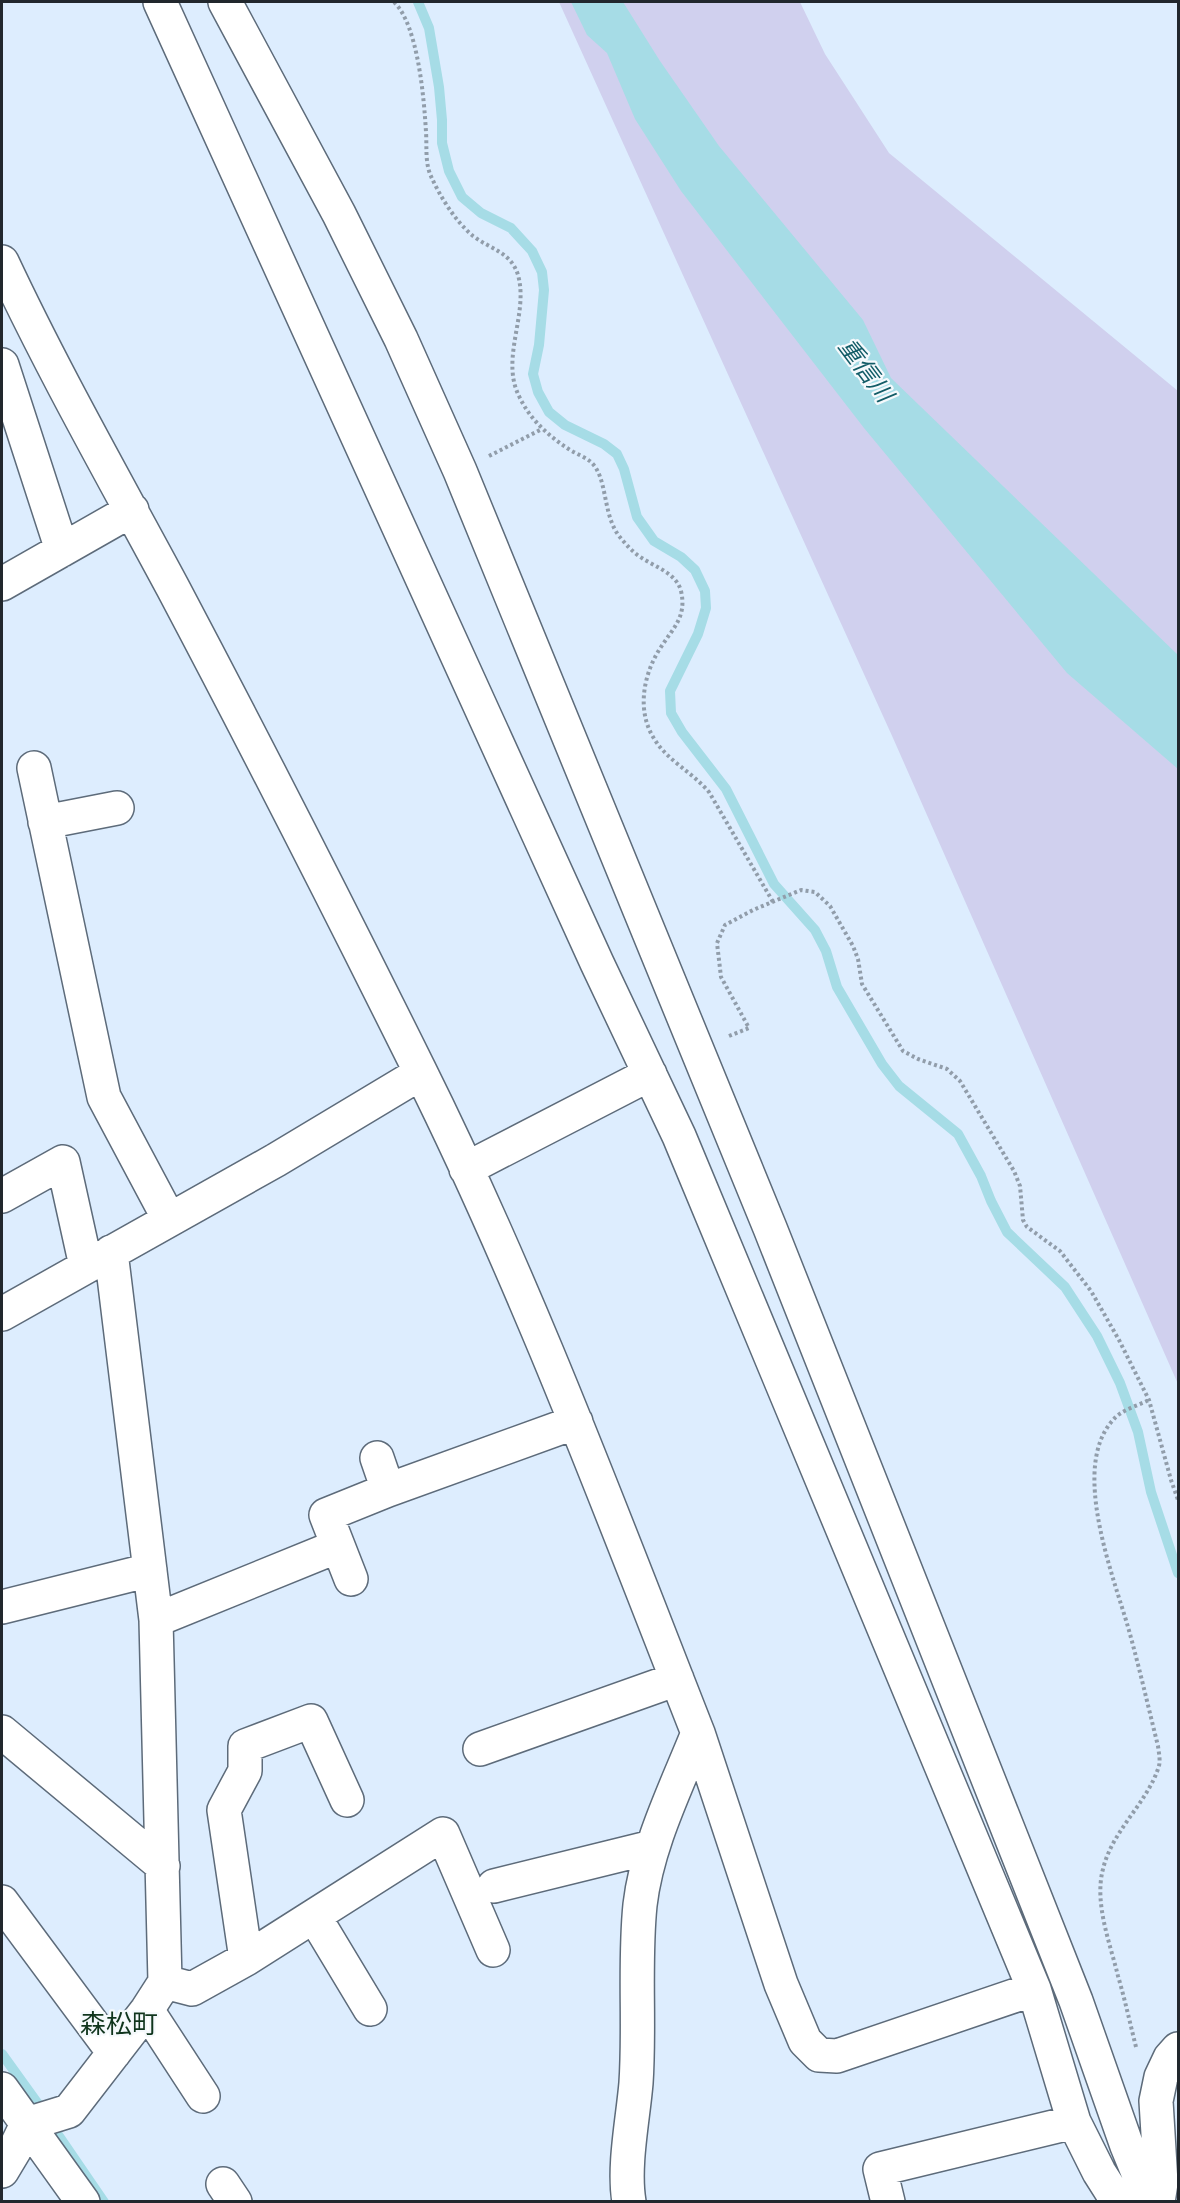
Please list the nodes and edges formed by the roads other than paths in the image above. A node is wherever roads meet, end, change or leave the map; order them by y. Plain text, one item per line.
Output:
1 (160, 2) edge
2 (225, 2) edge
3 (2, 262) edge
4 (2, 365) edge
5 (132, 510) junction
6 (62, 549) junction
7 (2, 584) edge
8 (34, 768) dead end
9 (117, 808) dead end
10 (45, 822) junction
11 (421, 1073) junction
12 (650, 1074) junction
13 (466, 1169) junction
14 (2, 1196) edge
15 (169, 1219) junction
16 (99, 1259) junction
17 (2, 1314) edge
18 (576, 1422) junction
19 (377, 1458) dead end
20 (388, 1490) junction
21 (338, 1546) junction
22 (150, 1570) junction
23 (351, 1579) dead end
24 (2, 1607) edge
25 (156, 1620) junction
26 (677, 1679) junction
27 (2, 1732) edge
28 (698, 1733) junction
29 (480, 1749) dead end
30 (347, 1800) dead end
31 (652, 1847) junction
32 (163, 1866) junction
33 (494, 1886) dead end
34 (2, 1902) edge
35 (314, 1916) junction
36 (493, 1950) dead end
37 (246, 1959) junction
38 (165, 1982) junction
39 (1034, 1989) junction
40 (147, 2010) junction
41 (370, 2010) dead end
42 (1179, 2049) edge
43 (114, 2053) junction
44 (2, 2089) edge
45 (203, 2096) dead end
46 (1074, 2121) junction
47 (27, 2124) junction
48 (2, 2171) edge
49 (83, 2202) edge
50 (629, 2202) edge
51 (888, 2202) edge
52 (1118, 2202) edge
53 (1150, 2202) edge
54 (1158, 2202) edge

1 - 12 street
2 - 53 street
3 - 5 street
4 - 6 street
5 - 6 street
5 - 11 street
6 - 7 street
8 - 10 street
9 - 10 street
10 - 15 street
11 - 13 street
11 - 15 street
12 - 13 street
12 - 39 street
13 - 18 street
14 - 16 street
15 - 16 street
16 - 17 street
16 - 22 street
18 - 20 street
18 - 26 street
19 - 20 street
20 - 21 street
21 - 23 street
21 - 25 street
22 - 24 street
22 - 25 street
25 - 32 street
26 - 28 street
26 - 29 street
27 - 32 street
28 - 31 street
28 - 39 street
30 - 37 street
31 - 33 street
31 - 50 street
32 - 38 street
34 - 43 street
35 - 36 street
35 - 37 street
35 - 41 street
37 - 38 street
38 - 40 street
39 - 46 street
40 - 43 street
40 - 45 street
42 - 54 street
43 - 47 street
44 - 47 street
46 - 51 street
46 - 52 street
47 - 48 street
47 - 49 street

